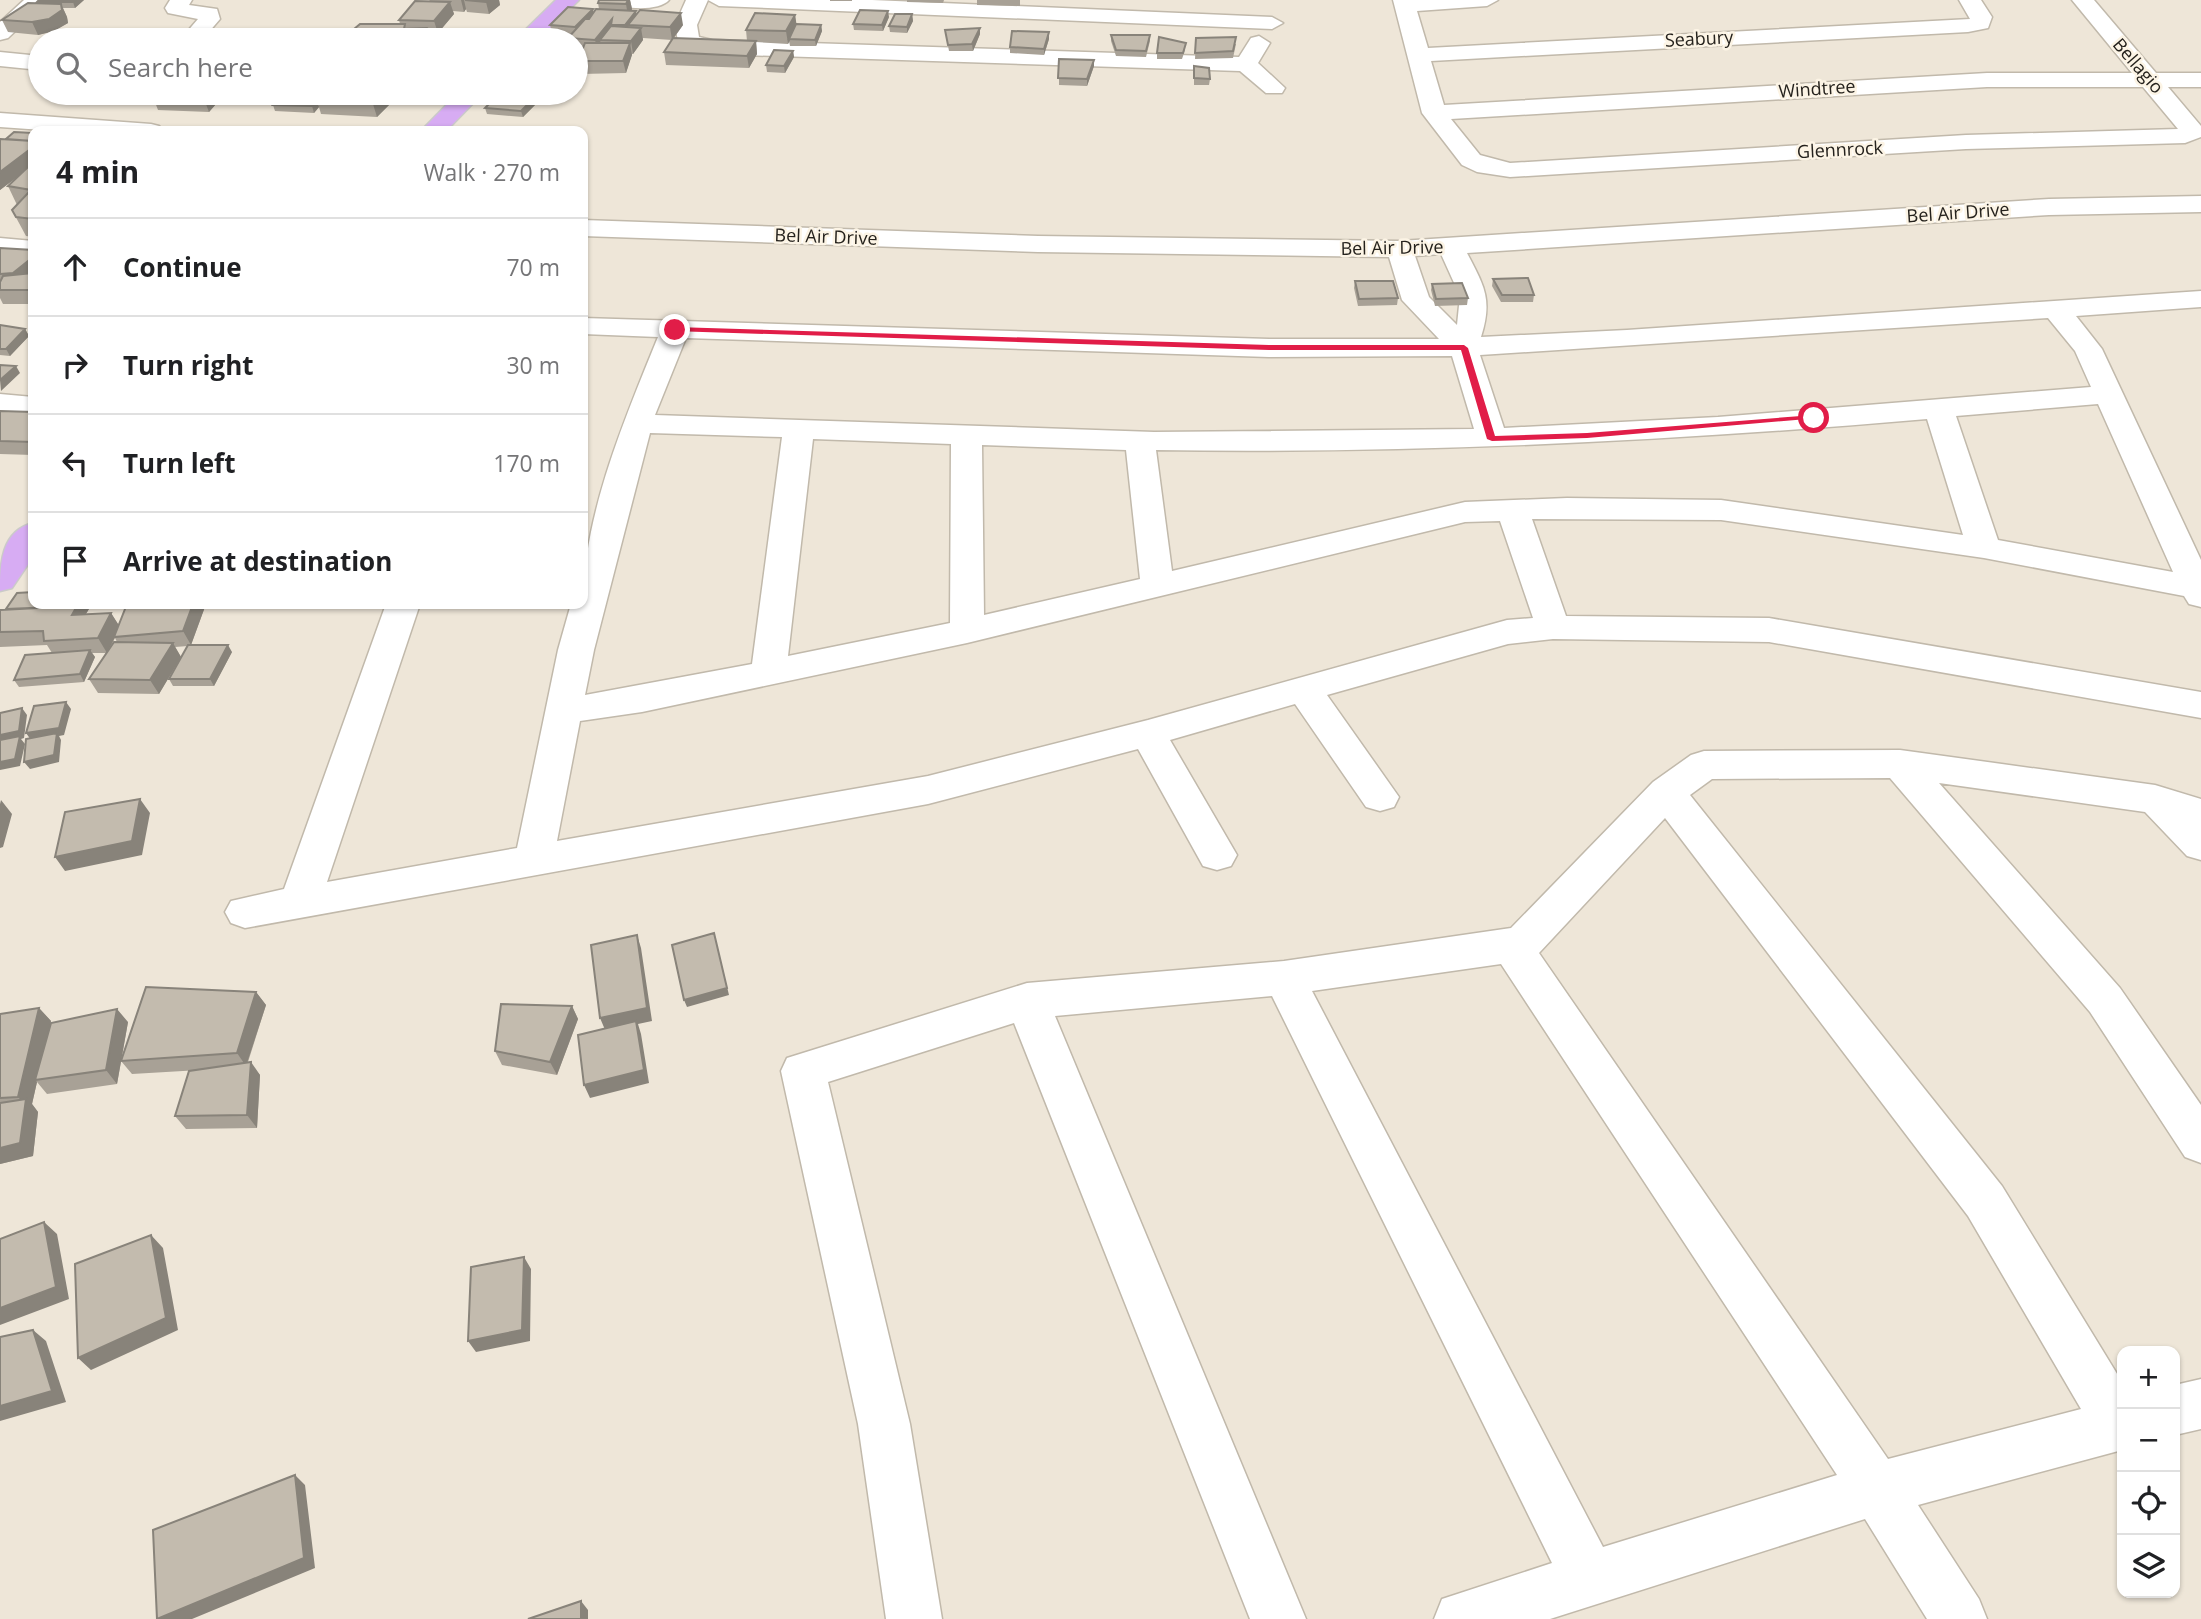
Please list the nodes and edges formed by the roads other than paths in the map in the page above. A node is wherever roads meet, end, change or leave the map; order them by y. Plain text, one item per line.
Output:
1 (181, 0) edge
2 (568, 0) edge
3 (623, 0) edge
4 (658, 0) edge
5 (697, 0) edge
6 (719, 0) edge
7 (1286, 0) edge
8 (1487, 0) edge
9 (1970, 0) edge
10 (2083, 0) edge
11 (1405, 2) edge
12 (30, 6) edge
13 (0, 8) edge
14 (1140, 9) edge
15 (1272, 23) junction
16 (201, 28) edge
17 (539, 28) edge
18 (0, 33) edge
19 (1418, 55) junction
20 (0, 59) edge
21 (28, 62) edge
22 (1246, 64) junction
23 (2151, 79) junction
24 (2201, 80) edge
25 (1273, 88) dead end
26 (459, 105) edge
27 (1434, 113) junction
28 (0, 120) edge
29 (82, 126) edge
30 (438, 126) edge
31 (2193, 132) joint
32 (2201, 204) edge
33 (588, 228) edge
34 (0, 246) edge
35 (28, 248) edge
36 (1451, 248) junction
37 (1399, 249) junction
38 (2201, 299) edge
39 (2055, 308) junction
40 (588, 326) edge
41 (675, 330) junction
42 (1464, 348) junction
43 (2109, 394) junction
44 (0, 402) edge
45 (28, 405) edge
46 (1939, 409) junction
47 (637, 424) junction
48 (799, 427) junction
49 (966, 434) junction
50 (1492, 439) junction
51 (1140, 441) junction
52 (1513, 510) junction
53 (28, 540) edge
54 (1984, 548) junction
55 (0, 580) edge
56 (1157, 584) junction
57 (2199, 592) edge
58 (588, 606) edge
59 (401, 609) edge
60 (587, 609) edge
61 (1553, 628) junction
62 (967, 631) junction
63 (769, 671) junction
64 (1304, 690) junction
65 (2201, 705) edge
66 (565, 711) junction
67 (1148, 733) junction
68 (1900, 764) junction
69 (1665, 792) junction
70 (1380, 797) dead end
71 (2155, 799) junction
72 (2201, 813) edge
73 (2201, 845) edge
74 (1217, 855) dead end
75 (534, 860) junction
76 (300, 902) junction
77 (245, 912) dead end
78 (1511, 945) junction
79 (1284, 978) junction
80 (1027, 1001) junction
81 (2201, 1143) edge
82 (2201, 1404) edge
83 (2179, 1409) edge
84 (2117, 1420) edge
85 (2117, 1426) edge
86 (1877, 1489) junction
87 (1590, 1580) junction
88 (914, 1619) edge
89 (1278, 1619) edge
90 (1462, 1619) edge
91 (1959, 1619) edge

1 - 16 street
2 - 17 main road
3 - 4 street
5 - 22 street
6 - 14 street
7 - 15 street
8 - 11 street
9 - 19 street, Seabury
10 - 23 street, Bellagio
11 - 19 street
12 - 13 street
12 - 18 street
14 - 15 street
15 - 22 street
19 - 27 street
20 - 21 street
22 - 25 street
23 - 24 street, Windtree
23 - 27 street, Windtree
23 - 31 street, Bellagio
26 - 30 main road
27 - 31 street, Glennrock
28 - 29 street
32 - 36 street, Bel Air Drive
33 - 37 street, Bel Air Drive
34 - 35 street
36 - 37 street, Bel Air Drive
36 - 42 street
37 - 42 street
38 - 39 street
39 - 42 street
39 - 43 street
40 - 41 street
41 - 42 street
41 - 47 street
42 - 50 street
43 - 46 street
43 - 57 street
44 - 45 street
46 - 50 street
46 - 54 street
47 - 48 street
47 - 58 street
48 - 49 street
48 - 63 street
49 - 51 street
49 - 62 street
50 - 51 street
51 - 56 street
52 - 54 street
52 - 56 street
52 - 61 street
53 - 55 main road
54 - 57 street
56 - 62 street
59 - 76 street
60 - 66 street
61 - 64 street
61 - 65 street
62 - 63 street
63 - 66 street
64 - 67 street
64 - 70 street
66 - 75 street
67 - 74 street
67 - 75 street
68 - 69 street
68 - 71 street
68 - 81 street
69 - 78 street
69 - 84 street
71 - 72 street
71 - 73 street
75 - 76 street
76 - 77 street
78 - 79 street
78 - 86 street
79 - 80 street
79 - 87 street
80 - 88 street
80 - 89 street
82 - 83 street
85 - 86 street
86 - 87 street
86 - 91 street
87 - 90 street

